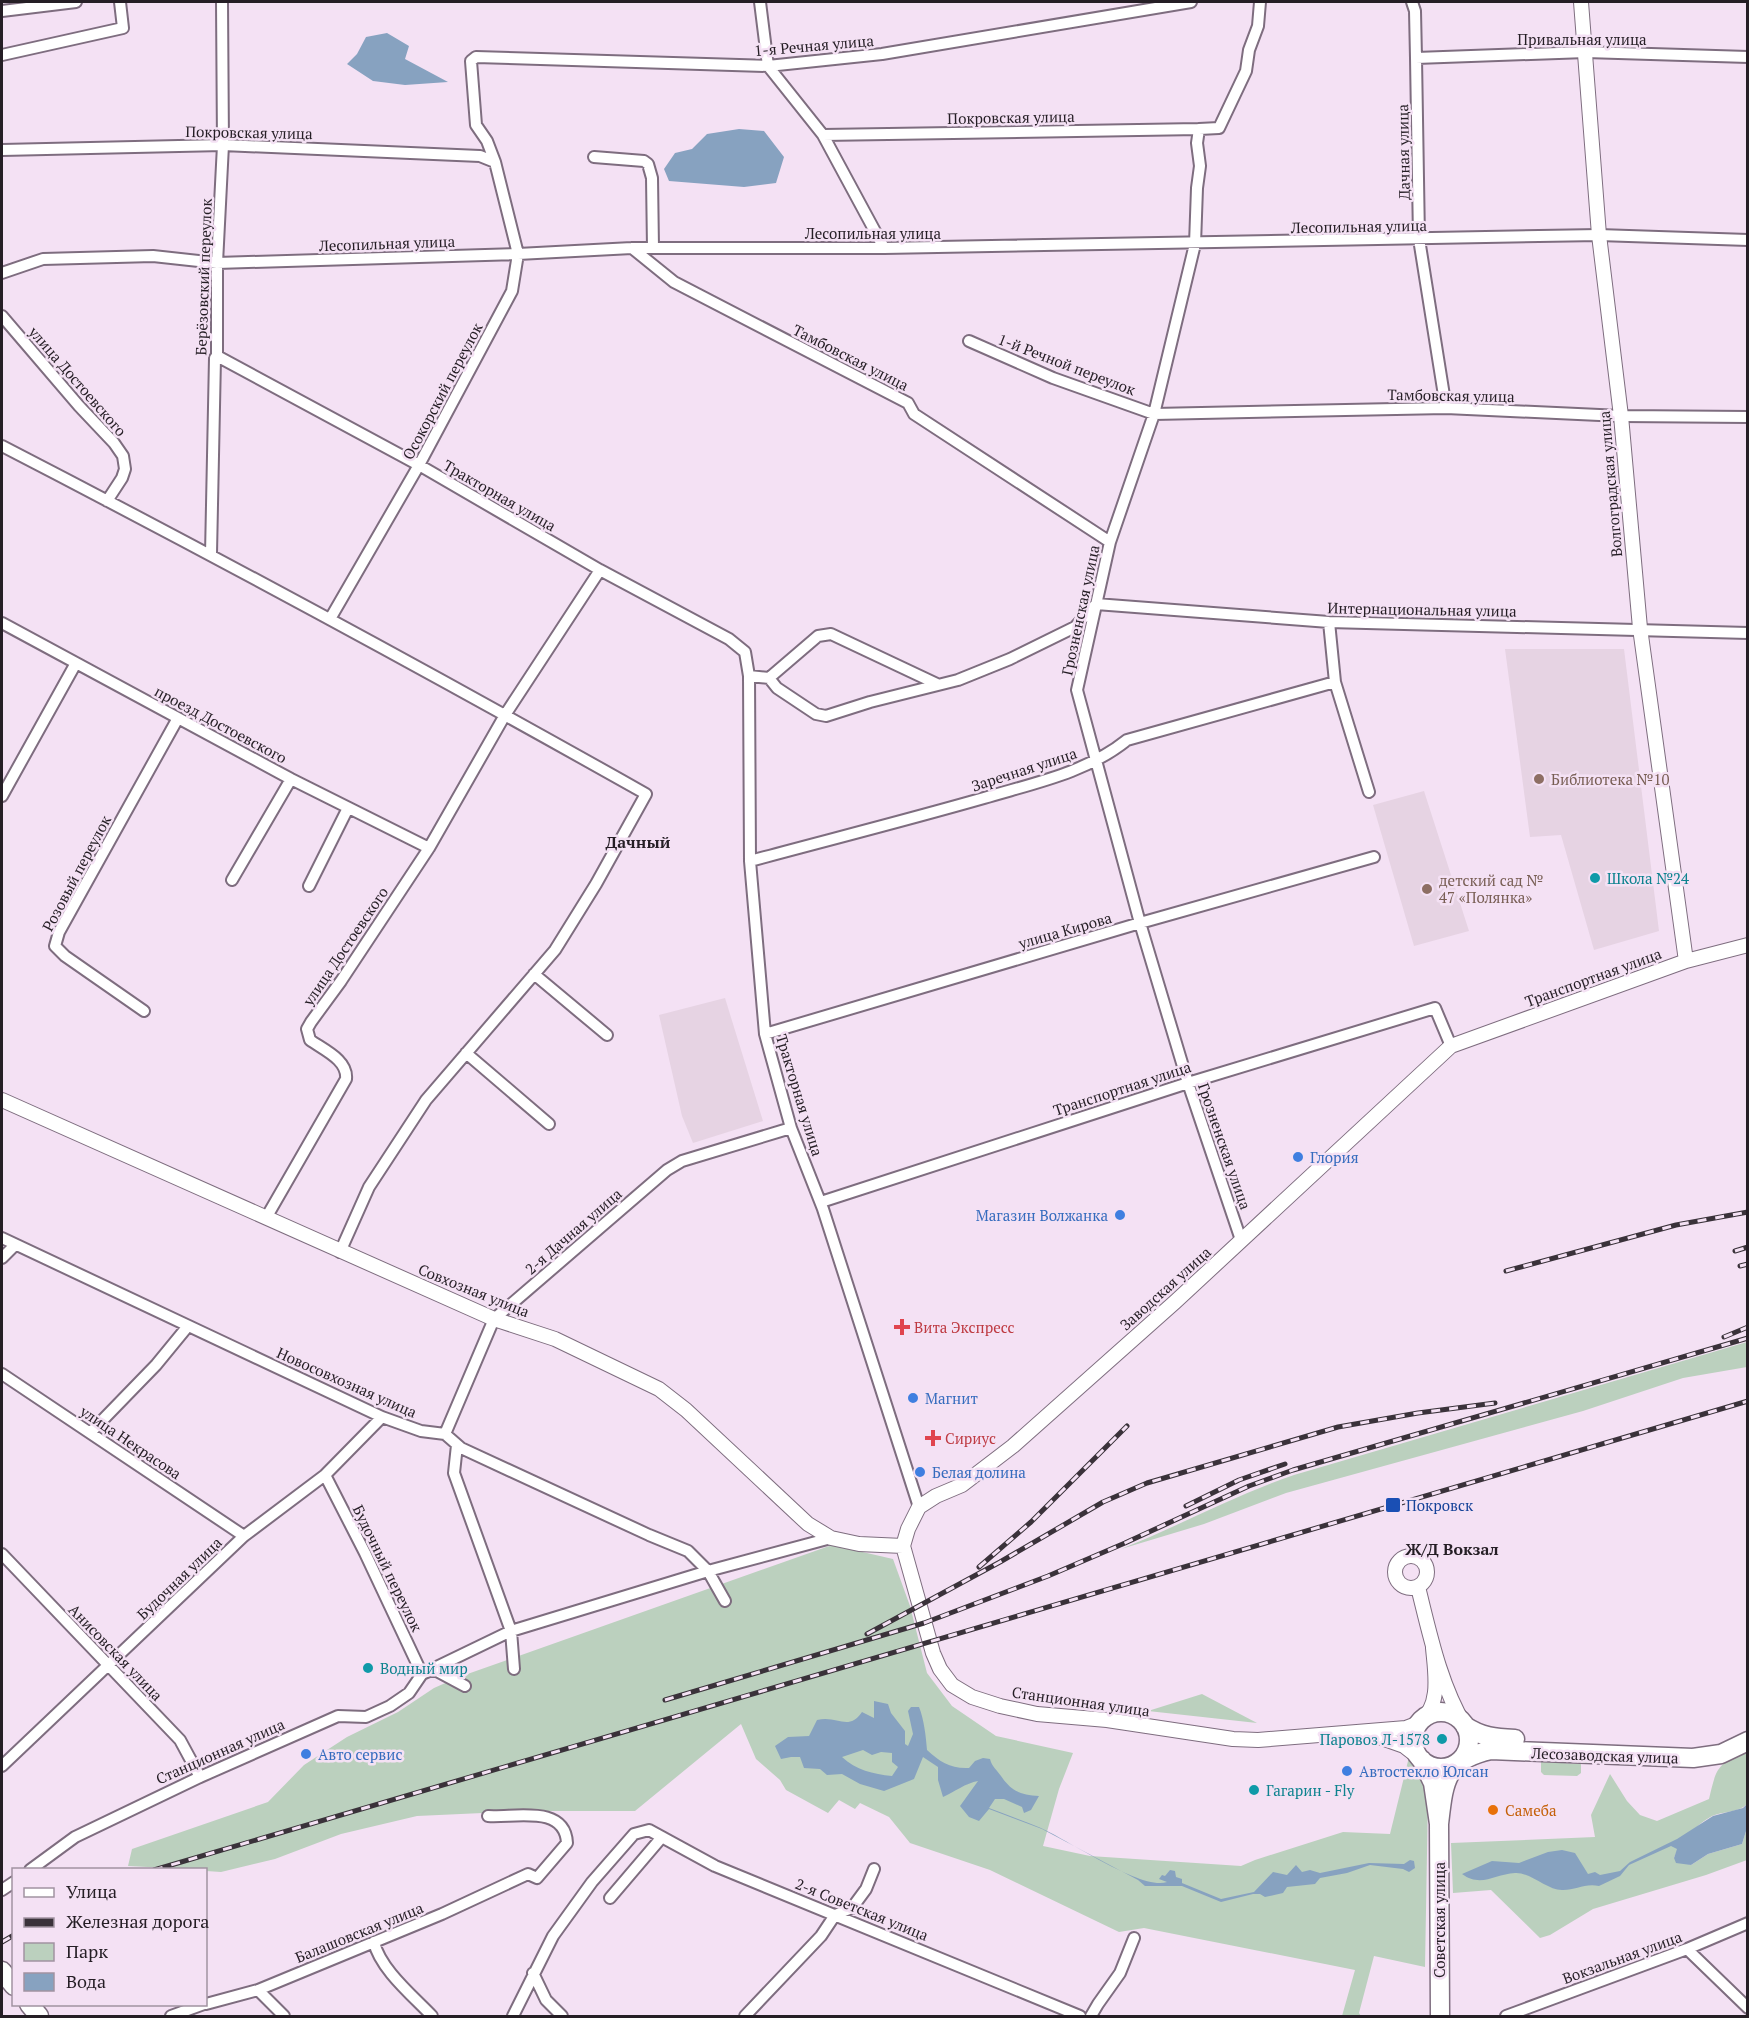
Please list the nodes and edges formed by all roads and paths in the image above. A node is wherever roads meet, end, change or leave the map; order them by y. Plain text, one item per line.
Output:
1 (76, 2) edge
2 (120, 2) edge
3 (222, 2) edge
4 (759, 2) edge
5 (1191, 2) edge
6 (1260, 2) edge
7 (1412, 2) edge
8 (1581, 2) edge
9 (2, 11) edge
10 (1586, 52) junction
11 (2, 55) edge
12 (1748, 57) edge
13 (1416, 58) junction
14 (768, 66) junction
15 (1199, 129) junction
16 (823, 135) junction
17 (223, 145) junction
18 (2, 150) edge
19 (594, 157) dead end
20 (495, 162) junction
21 (1599, 235) junction
22 (1419, 239) junction
23 (1748, 240) edge
24 (1195, 244) junction
25 (632, 248) junction
26 (656, 248) junction
27 (884, 248) junction
28 (518, 255) junction
29 (217, 263) junction
30 (2, 273) edge
31 (664, 274) junction
32 (2, 316) edge
33 (969, 341) dead end
34 (217, 356) junction
35 (1446, 408) junction
36 (1154, 414) junction
37 (1621, 416) junction
38 (1748, 417) edge
39 (2, 446) edge
40 (419, 465) junction
41 (107, 501) junction
42 (1110, 542) junction
43 (211, 554) junction
44 (600, 570) junction
45 (1096, 604) junction
46 (330, 619) junction
47 (1329, 622) junction
48 (2, 623) edge
49 (1640, 628) junction
50 (1748, 633) edge
51 (76, 663) junction
52 (749, 676) junction
53 (769, 678) junction
54 (1335, 682) junction
55 (937, 684) junction
56 (505, 715) junction
57 (178, 718) junction
58 (1096, 760) junction
59 (291, 779) junction
60 (1369, 792) dead end
61 (2, 796) edge
62 (348, 808) junction
63 (429, 848) junction
64 (1374, 857) dead end
65 (750, 861) junction
66 (232, 880) dead end
67 (309, 886) dead end
68 (1140, 923) junction
69 (1748, 945) edge
70 (1686, 961) junction
71 (534, 974) junction
72 (144, 1011) dead end
73 (765, 1034) junction
74 (607, 1035) dead end
75 (1450, 1046) junction
76 (466, 1053) junction
77 (1188, 1083) junction
78 (2, 1100) edge
79 (549, 1124) dead end
80 (791, 1128) junction
81 (821, 1202) junction
82 (266, 1218) junction
83 (2, 1238) edge
84 (1241, 1240) junction
85 (15, 1245) junction
86 (340, 1251) junction
87 (2, 1258) edge
88 (494, 1319) junction
89 (188, 1326) junction
90 (2, 1374) edge
91 (382, 1417) junction
92 (90, 1433) junction
93 (445, 1434) junction
94 (457, 1445) junction
95 (325, 1475) junction
96 (918, 1507) junction
97 (244, 1536) junction
98 (831, 1538) junction
99 (903, 1546) junction
100 (2, 1554) edge
101 (708, 1571) junction
102 (1418, 1587) dead end
103 (726, 1600) dead end
104 (512, 1631) junction
105 (1433, 1648) junction
106 (109, 1666) junction
107 (514, 1669) dead end
108 (422, 1674) junction
109 (465, 1686) dead end
110 (1420, 1722) junction
111 (1466, 1726) junction
112 (1748, 1727) edge
113 (1359, 1732) junction
114 (1748, 1741) edge
115 (1422, 1760) junction
116 (1461, 1760) junction
117 (2, 1766) edge
118 (201, 1777) junction
119 (488, 1816) dead end
120 (1439, 1824) junction
121 (662, 1837) junction
122 (31, 1868) edge
123 (874, 1869) dead end
124 (610, 1898) dead end
125 (835, 1915) junction
126 (1748, 1923) edge
127 (1134, 1938) dead end
128 (374, 1942) junction
129 (1687, 1949) junction
130 (2, 1971) edge
131 (533, 1973) junction
132 (12, 1984) edge
133 (258, 1990) junction
134 (207, 2003) edge
135 (199, 2006) edge
136 (1748, 2008) edge
137 (171, 2016) edge
138 (284, 2016) edge
139 (432, 2016) edge
140 (513, 2016) edge
141 (562, 2016) edge
142 (745, 2016) edge
143 (1080, 2016) edge
144 (1091, 2016) edge
145 (1440, 2016) edge
146 (1506, 2016) edge

1 - 9 street
2 - 11 street
3 - 17 street, Берёзовский переулок
4 - 14 street
5 - 14 street, 1-я Речная улица
6 - 15 street
7 - 13 street, Дачная улица
8 - 10 street, Волгоградская улица
10 - 12 street, Привальная улица
10 - 13 street, Привальная улица
10 - 21 street, Волгоградская улица
13 - 22 street, Дачная улица
14 - 16 street
14 - 20 street, 1-я Речная улица
15 - 16 street, Покровская улица
15 - 24 street, Грозненская улица
16 - 27 street
17 - 18 street, Покровская улица
17 - 20 street, Покровская улица
17 - 29 street, Берёзовский переулок
19 - 26 street
20 - 28 street, Осокорский переулок
21 - 22 street, Лесопильная улица
21 - 23 street, Лесопильная улица
21 - 37 street, Волгоградская улица
22 - 24 street, Лесопильная улица
22 - 35 street, Дачная улица
24 - 27 street, Лесопильная улица
24 - 36 street, Грозненская улица
25 - 26 street, Лесопильная улица
25 - 28 street, Лесопильная улица
25 - 31 street, Тамбовская улица
26 - 27 street, Лесопильная улица
26 - 31 street
28 - 29 street, Лесопильная улица
28 - 40 street, Осокорский переулок
29 - 30 street, Лесопильная улица
29 - 34 street, Берёзовский переулок
31 - 42 street, Тамбовская улица
32 - 41 street, улица Достоевского
33 - 36 street, 1-й Речной переулок
34 - 40 street, Тракторная улица
34 - 43 street, Берёзовский переулок
35 - 36 street, Тамбовская улица
35 - 37 street, Тамбовская улица
36 - 42 street, Грозненская улица
37 - 38 street, Тамбовская улица
37 - 49 street, Волгоградская улица
39 - 41 street
40 - 44 street, Тракторная улица
40 - 46 street, Осокорский переулок
41 - 43 street
42 - 45 street, Грозненская улица
43 - 46 street
44 - 52 street, Тракторная улица
44 - 56 street, улица Достоевского
45 - 47 street, Интернациональная улица
45 - 55 street
45 - 58 street, Грозненская улица
46 - 56 street
47 - 49 street, Интернациональная улица
47 - 54 street
48 - 51 street, проезд Достоевского
49 - 50 street, Интернациональная улица
49 - 70 street, Волгоградская улица
51 - 57 street, проезд Достоевского
51 - 61 street
52 - 53 street
52 - 65 street, Тракторная улица
53 - 55 street
53 - 55 street
54 - 58 street, Заречная улица
54 - 60 street
56 - 63 street, улица Достоевского
56 - 71 street
57 - 59 street, проезд Достоевского
57 - 72 street, Розовый переулок
58 - 65 street, Заречная улица
58 - 68 street, Грозненская улица
59 - 62 street, проезд Достоевского
59 - 66 street
62 - 63 street, проезд Достоевского
62 - 67 street
63 - 82 street, улица Достоевского
64 - 68 street, улица Кирова
65 - 73 street, Тракторная улица
68 - 73 street, улица Кирова
68 - 77 street, Грозненская улица
69 - 70 street, Транспортная улица
70 - 75 street, Транспортная улица
71 - 74 street
71 - 76 street
73 - 80 street, Тракторная улица
75 - 77 street, Транспортная улица
75 - 84 street, Заводская улица
76 - 79 street
76 - 86 street
77 - 81 street, Транспортная улица
77 - 84 street, Грозненская улица
78 - 82 street, Совхозная улица
80 - 81 street, Тракторная улица
80 - 88 street, 2-я Дачная улица
81 - 96 street, Тракторная улица
82 - 86 street, Совхозная улица
83 - 85 street, Новосовхозная улица
84 - 96 street, Заводская улица
85 - 87 street
85 - 89 street, Новосовхозная улица
86 - 88 street, Совхозная улица
88 - 93 street, 2-я Дачная улица
88 - 98 street, Совхозная улица
89 - 91 street, Новосовхозная улица
89 - 92 street
90 - 92 street, улица Некрасова
91 - 93 street, Новосовхозная улица
91 - 95 street, Будочная улица
92 - 97 street, улица Некрасова
93 - 94 street
94 - 101 street
94 - 104 street
95 - 97 street, Будочная улица
95 - 108 street, Будочный переулок
96 - 99 street
97 - 106 street, Будочная улица
98 - 99 street, Совхозная улица
98 - 101 street, Станционная улица
99 - 113 street, Станционная улица
100 - 106 street, Анисовская улица
101 - 103 street
101 - 104 street, Станционная улица
102 - 105 street
104 - 107 street
104 - 108 street, Станционная улица
105 - 110 street
105 - 111 street
106 - 117 street, Будочная улица
106 - 118 street, Анисовская улица
108 - 109 street
108 - 118 street, Станционная улица
110 - 111 main road
110 - 113 street, Станционная улица
110 - 115 main road
111 - 112 main road, Лесозаводская улица
111 - 116 main road
113 - 115 street, Станционная улица
114 - 116 main road, Лесозаводская улица
115 - 116 main road
115 - 120 main road, Советская улица
116 - 120 main road, Советская улица
118 - 122 street, Станционная улица
119 - 128 street, Балашовская улица
120 - 145 main road, Советская улица
121 - 124 street
121 - 125 street, 2-я Советская улица
121 - 131 street, 2-я Советская улица
123 - 125 street
125 - 142 street
125 - 143 street, 2-я Советская улица
126 - 129 street, Вокзальная улица
127 - 144 street
128 - 133 street, Балашовская улица
128 - 139 street
129 - 136 street
129 - 146 street, Вокзальная улица
130 - 132 main road
131 - 140 street
131 - 141 street
133 - 134 street, Балашовская улица
133 - 138 street
135 - 137 street, Балашовская улица

